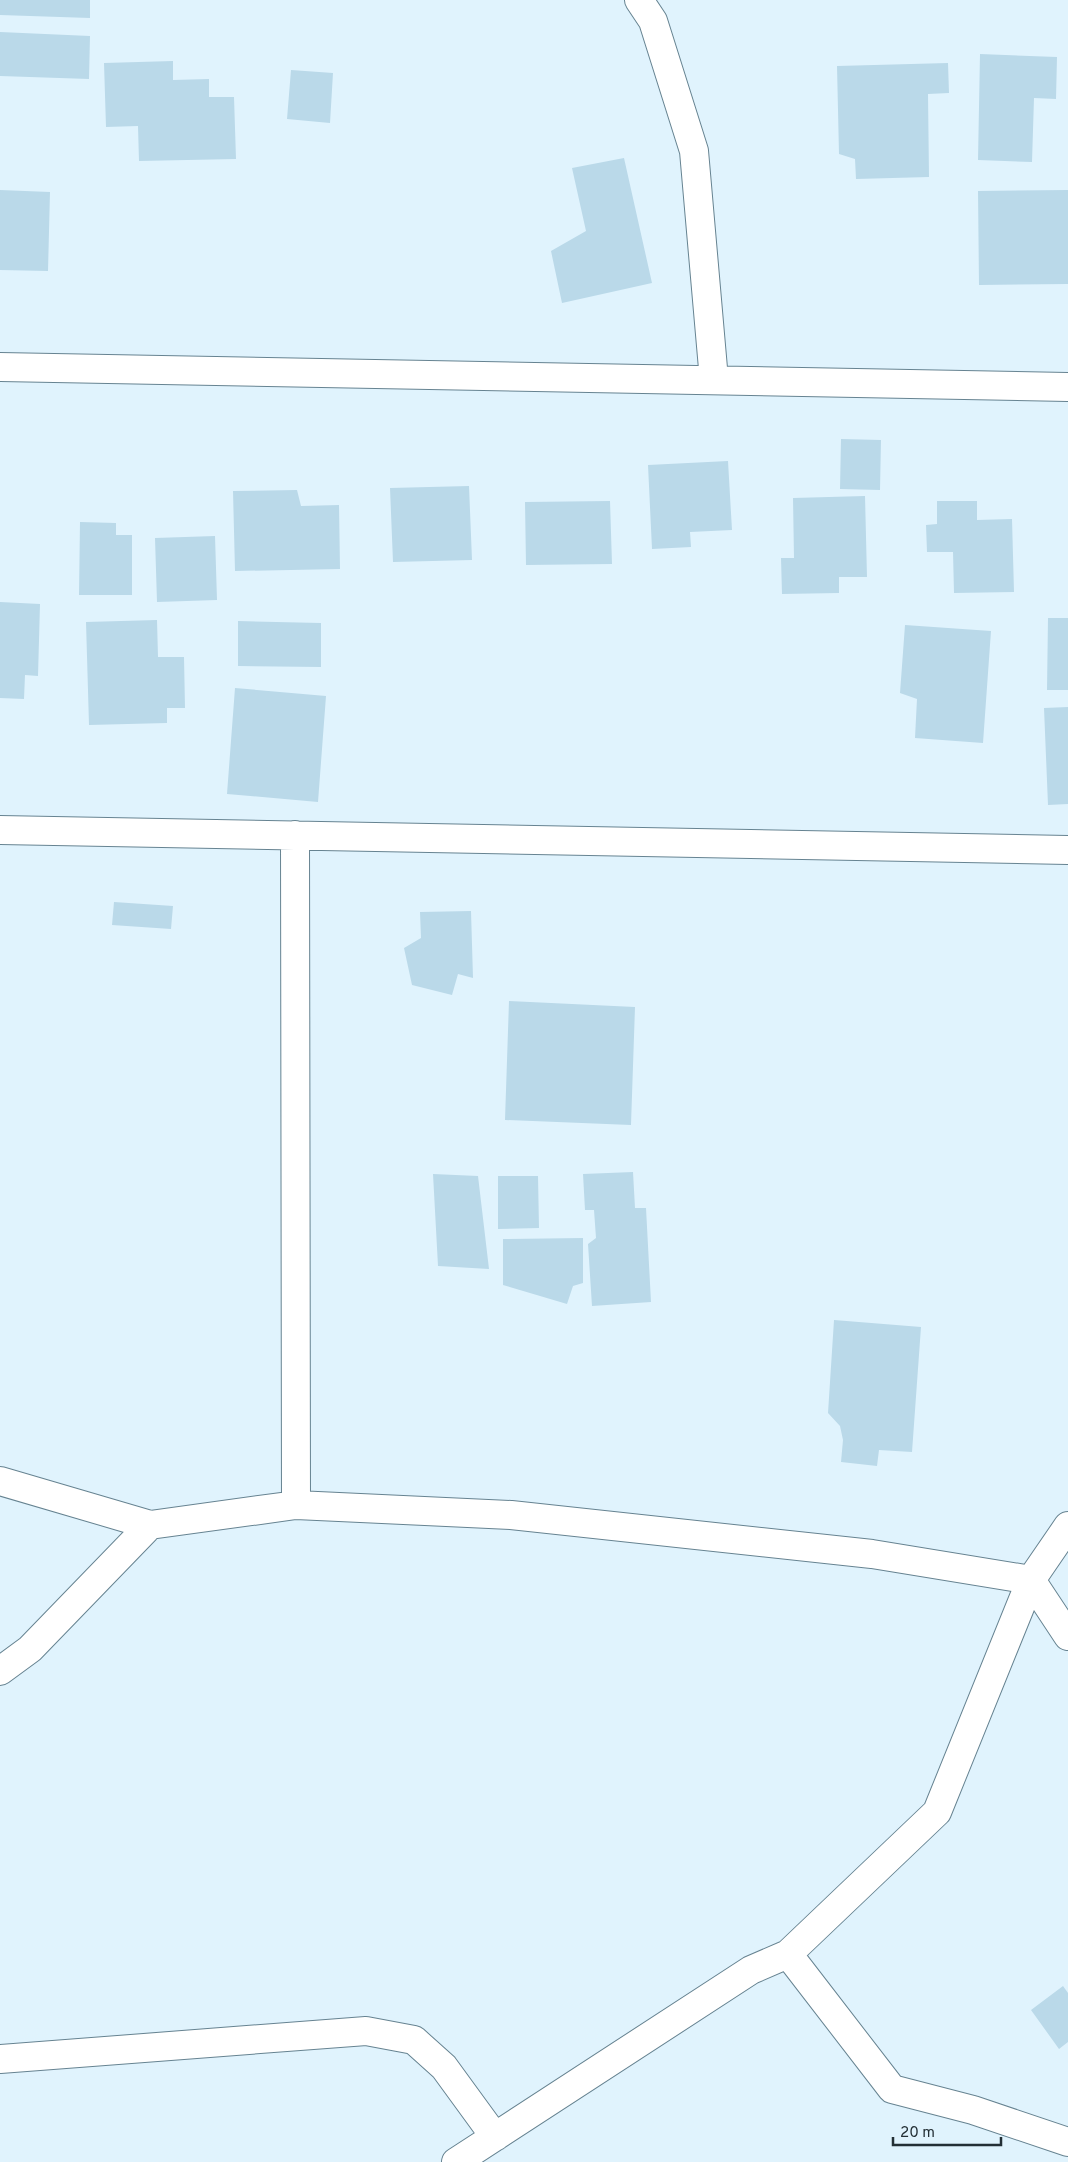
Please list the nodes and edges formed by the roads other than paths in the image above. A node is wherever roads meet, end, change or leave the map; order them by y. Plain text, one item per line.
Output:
1 (639, 0) edge
2 (0, 367) edge
3 (714, 380) junction
4 (1068, 387) edge
5 (0, 830) edge
6 (295, 836) junction
7 (1068, 850) edge
8 (0, 1481) edge
9 (296, 1505) junction
10 (150, 1525) junction
11 (1068, 1526) edge
12 (1031, 1580) junction
13 (1068, 1636) edge
14 (0, 1671) edge
15 (788, 1954) junction
16 (0, 2059) edge
17 (495, 2137) junction
18 (1068, 2142) edge
19 (456, 2162) edge

1 - 3 street
2 - 3 street
3 - 4 street
5 - 6 street
6 - 7 street
6 - 9 street
8 - 10 street
9 - 10 street
9 - 12 street
10 - 14 street
11 - 12 street
12 - 13 street
12 - 15 street
15 - 17 street
15 - 18 street
16 - 17 street
17 - 19 street

